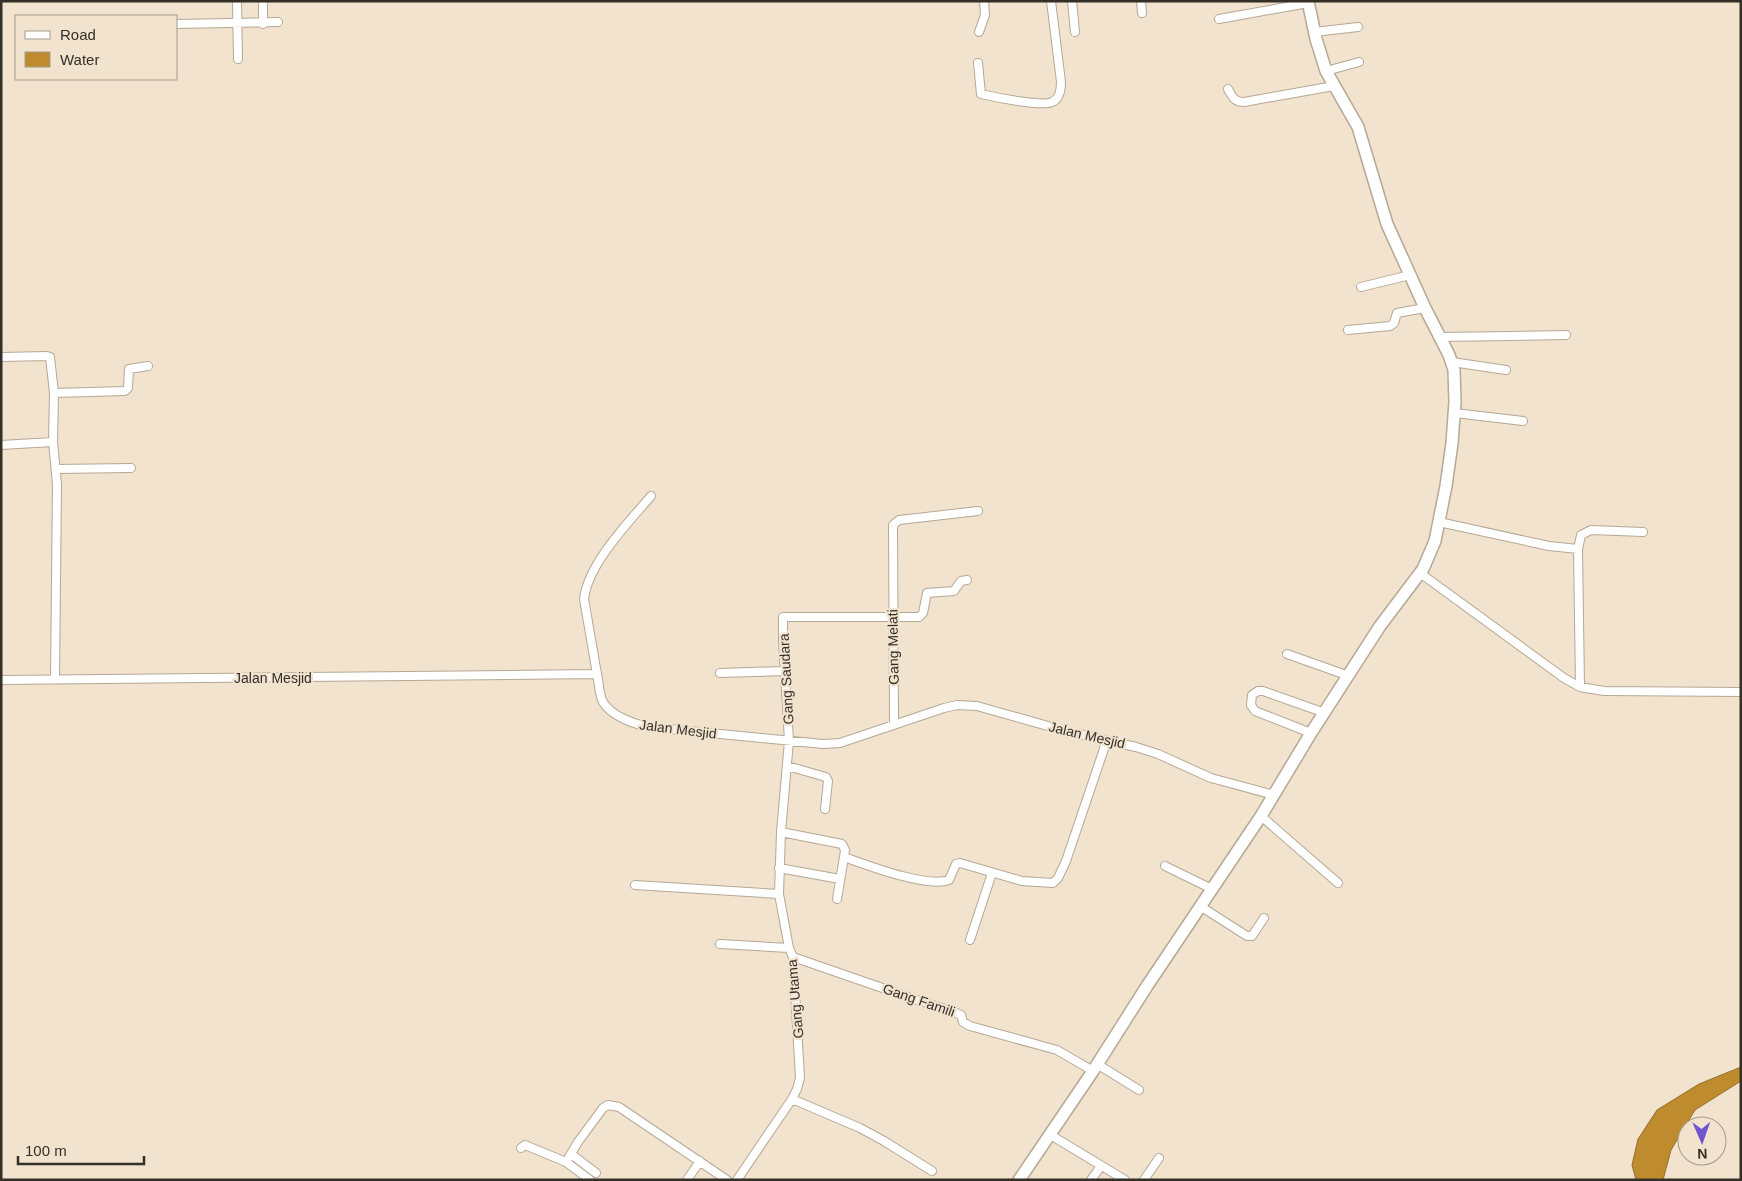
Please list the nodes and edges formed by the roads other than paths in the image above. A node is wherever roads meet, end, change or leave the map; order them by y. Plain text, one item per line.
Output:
1 (237, 1) edge
2 (263, 1) edge
3 (984, 1) edge
4 (1051, 1) edge
5 (1072, 1) edge
6 (1141, 1) edge
7 (1308, 2) edge
8 (1142, 13) dead end
9 (1219, 19) dead end
10 (278, 22) dead end
11 (178, 24) edge
12 (238, 24) junction
13 (263, 24) junction
14 (1358, 27) dead end
15 (979, 32) dead end
16 (1075, 32) dead end
17 (1314, 32) junction
18 (238, 58) dead end
19 (1359, 62) dead end
20 (978, 63) dead end
21 (1326, 71) junction
22 (1334, 86) junction
23 (1228, 89) dead end
24 (1410, 276) junction
25 (1361, 287) dead end
26 (1425, 308) junction
27 (1348, 330) dead end
28 (1566, 335) dead end
29 (1440, 337) junction
30 (1, 357) edge
31 (1452, 362) junction
32 (148, 366) dead end
33 (1506, 370) dead end
34 (54, 393) junction
35 (1455, 413) junction
36 (1523, 421) dead end
37 (53, 442) junction
38 (1, 445) edge
39 (131, 468) dead end
40 (56, 469) junction
41 (651, 496) dead end
42 (978, 511) dead end
43 (1439, 522) junction
44 (1643, 532) dead end
45 (1578, 548) junction
46 (1420, 573) junction
47 (967, 580) dead end
48 (892, 618) junction
49 (1287, 654) dead end
50 (784, 670) junction
51 (720, 673) dead end
52 (597, 674) junction
53 (1349, 676) junction
54 (55, 679) junction
55 (1, 680) edge
56 (1580, 687) junction
57 (1741, 692) edge
58 (1325, 713) junction
59 (894, 724) junction
60 (1311, 734) junction
61 (1107, 740) junction
62 (789, 741) junction
63 (787, 766) junction
64 (1274, 796) junction
65 (825, 809) dead end
66 (1261, 816) junction
67 (781, 832) junction
68 (844, 857) junction
69 (1165, 866) dead end
70 (779, 868) junction
71 (992, 873) junction
72 (840, 879) junction
73 (1338, 884) dead end
74 (636, 885) dead end
75 (1212, 889) junction
76 (780, 894) junction
77 (837, 899) dead end
78 (1200, 906) junction
79 (1264, 918) dead end
80 (970, 940) dead end
81 (720, 944) dead end
82 (789, 948) junction
83 (794, 957) junction
84 (1095, 1067) junction
85 (1139, 1090) dead end
86 (792, 1099) junction
87 (1049, 1134) junction
88 (521, 1148) dead end
89 (571, 1154) junction
90 (1159, 1158) dead end
91 (700, 1161) junction
92 (566, 1162) junction
93 (1101, 1166) junction
94 (932, 1171) dead end
95 (596, 1172) dead end
96 (590, 1180) edge
97 (686, 1180) edge
98 (727, 1180) edge
99 (737, 1180) edge
100 (1019, 1180) edge
101 (1091, 1180) edge
102 (1125, 1180) edge
103 (1144, 1180) edge

1 - 12 street
2 - 13 street
3 - 15 street
4 - 20 street
5 - 16 street
6 - 8 street
7 - 9 street
7 - 17 street
10 - 13 street
11 - 12 street
12 - 13 street
12 - 18 street
14 - 17 street
17 - 21 street
19 - 21 street
21 - 22 street
22 - 23 street
22 - 24 street
24 - 25 street
24 - 26 street
26 - 27 street
26 - 29 street
28 - 29 street
29 - 31 street
30 - 34 street
31 - 33 street
31 - 35 street
32 - 34 street
34 - 37 street
35 - 36 street
35 - 43 street
37 - 38 street
37 - 40 street
39 - 40 street
40 - 54 street
41 - 52 street
42 - 48 street, Gang Melati
43 - 45 street
43 - 46 street
44 - 45 street
45 - 56 street
46 - 53 street
46 - 56 street
47 - 48 street
48 - 50 street, Gang Saudara
48 - 59 street, Gang Melati
49 - 53 street
50 - 51 street
50 - 62 street, Gang Saudara
52 - 54 street, Jalan Mesjid
52 - 62 street, Jalan Mesjid
53 - 58 street
54 - 55 street, Jalan Mesjid
56 - 57 street
58 - 60 street
58 - 60 street
59 - 61 street, Jalan Mesjid
59 - 62 street, Jalan Mesjid
60 - 64 street
61 - 64 street, Jalan Mesjid
61 - 71 street
62 - 63 street, Gang Utama
63 - 65 street
63 - 67 street, Gang Utama
64 - 66 street
66 - 73 street
66 - 75 street
67 - 68 street
67 - 70 street, Gang Utama
68 - 71 street
68 - 72 street
69 - 75 street
70 - 72 street
70 - 76 street, Gang Utama
71 - 80 street
72 - 77 street
74 - 76 street
75 - 78 street
76 - 82 street, Gang Utama
78 - 79 street
78 - 84 street
81 - 82 street
82 - 83 street, Gang Utama
83 - 84 street, Gang Famili
83 - 86 street, Gang Utama
84 - 85 street, Gang Famili
84 - 87 street
86 - 94 street
86 - 99 street, Gang Utama
87 - 93 street
87 - 100 street
88 - 92 street
89 - 91 street
89 - 92 street
89 - 95 street
90 - 103 street
91 - 97 street
91 - 98 street
92 - 96 street
93 - 101 street
93 - 102 street

